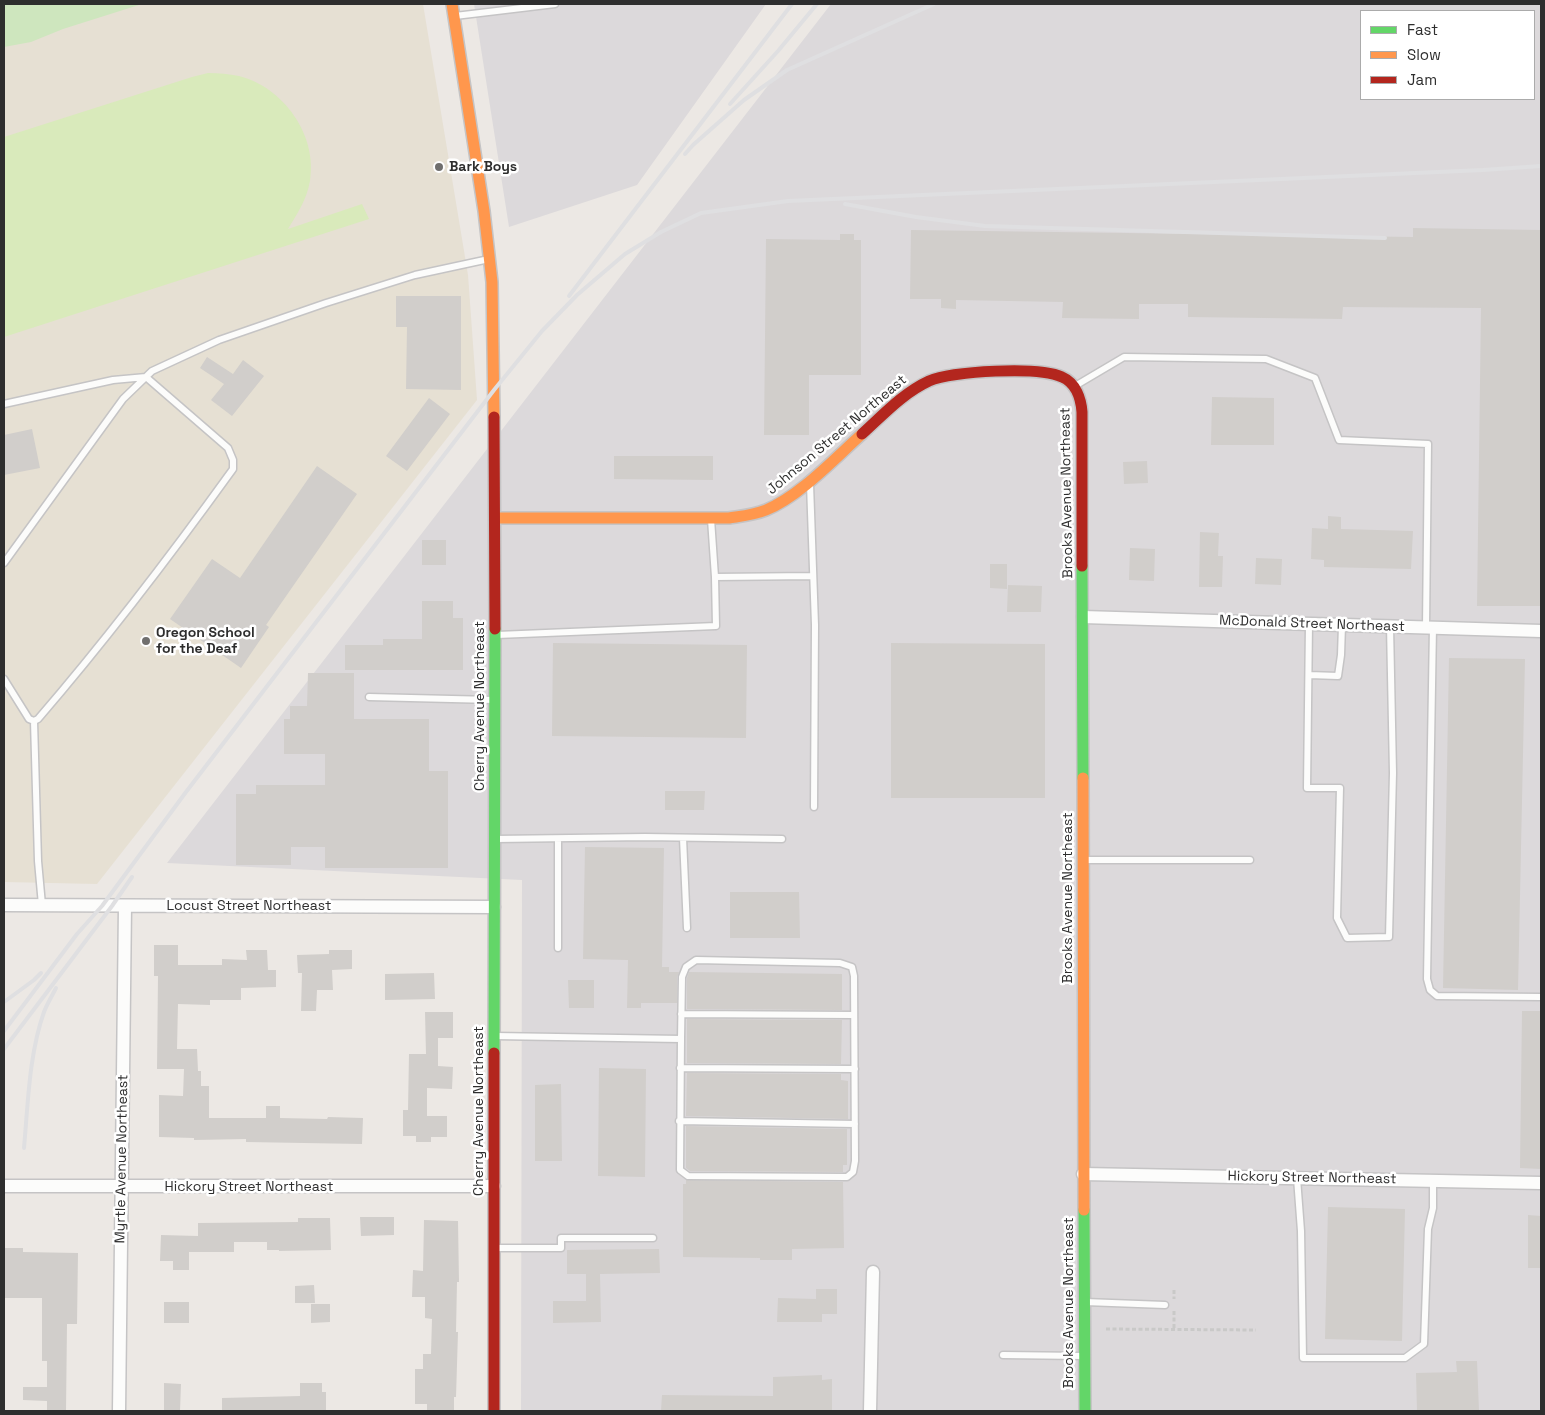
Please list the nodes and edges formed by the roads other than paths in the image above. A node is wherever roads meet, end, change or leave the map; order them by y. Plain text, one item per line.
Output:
1 (452, 4) edge
2 (555, 4) edge
3 (454, 16) junction
4 (490, 259) junction
5 (146, 377) junction
6 (1074, 387) junction
7 (4, 404) edge
8 (810, 480) junction
9 (495, 518) junction
10 (711, 518) junction
11 (4, 563) edge
12 (813, 576) junction
13 (715, 577) junction
14 (1084, 617) junction
15 (1309, 624) junction
16 (1342, 625) junction
17 (1390, 626) junction
18 (1429, 627) junction
19 (1541, 631) edge
20 (495, 635) junction
21 (1308, 675) junction
22 (4, 679) edge
23 (369, 697) dead end
24 (495, 700) junction
25 (34, 721) junction
26 (814, 807) dead end
27 (683, 838) junction
28 (494, 839) junction
29 (558, 839) junction
30 (782, 839) dead end
31 (1083, 860) junction
32 (1250, 860) dead end
33 (4, 905) edge
34 (42, 905) junction
35 (125, 906) junction
36 (494, 907) junction
37 (687, 928) dead end
38 (558, 948) dead end
39 (1541, 997) edge
40 (681, 1014) junction
41 (854, 1015) junction
42 (494, 1036) junction
43 (681, 1040) junction
44 (680, 1068) junction
45 (855, 1069) junction
46 (679, 1121) junction
47 (855, 1124) junction
48 (1083, 1174) junction
49 (1297, 1178) junction
50 (1433, 1181) junction
51 (1541, 1183) edge
52 (4, 1186) edge
53 (494, 1186) junction
54 (122, 1187) junction
55 (654, 1238) dead end
56 (494, 1248) junction
57 (873, 1272) dead end
58 (1084, 1302) junction
59 (1165, 1305) dead end
60 (1003, 1355) dead end
61 (1084, 1356) junction
62 (119, 1411) edge
63 (494, 1411) edge
64 (870, 1411) edge
65 (1085, 1411) edge

1 - 3 street, Cherry Avenue Northeast
2 - 3 lane
3 - 4 street, Cherry Avenue Northeast
4 - 5 lane
4 - 9 street, Cherry Avenue Northeast
5 - 7 lane
5 - 11 lane
5 - 25 lane
6 - 8 street, Johnson Street Northeast
6 - 14 street, Brooks Avenue Northeast
6 - 18 lane
8 - 10 street, Johnson Street Northeast
8 - 12 lane
9 - 10 street, Johnson Street Northeast
9 - 20 street, Cherry Avenue Northeast
10 - 13 lane
12 - 13 lane
12 - 26 lane
13 - 20 lane
14 - 15 street, McDonald Street Northeast
14 - 31 street, Brooks Avenue Northeast
15 - 16 street, McDonald Street Northeast
15 - 21 lane
16 - 17 street, McDonald Street Northeast
16 - 21 lane
17 - 18 street, McDonald Street Northeast
17 - 21 lane
18 - 19 street, McDonald Street Northeast
18 - 39 lane
20 - 24 street, Cherry Avenue Northeast
22 - 25 lane
23 - 24 lane
24 - 28 street, Cherry Avenue Northeast
25 - 34 lane
27 - 29 lane
27 - 30 lane
27 - 37 lane
28 - 29 lane
28 - 36 street, Cherry Avenue Northeast
29 - 38 lane
31 - 32 lane
31 - 48 street, Brooks Avenue Northeast
33 - 34 street, Locust Street Northeast
34 - 35 street, Locust Street Northeast
35 - 36 street, Locust Street Northeast
35 - 54 street, Myrtle Avenue Northeast
36 - 42 street, Cherry Avenue Northeast
40 - 41 lane
40 - 41 lane
40 - 43 lane
41 - 45 lane
42 - 43 lane
42 - 53 street, Cherry Avenue Northeast
43 - 44 lane
44 - 45 lane
44 - 46 lane
45 - 47 lane
46 - 47 lane
46 - 47 lane
48 - 49 street, Hickory Street Northeast
48 - 58 street, Brooks Avenue Northeast
49 - 50 street, Hickory Street Northeast
49 - 50 lane
50 - 51 street, Hickory Street Northeast
52 - 54 street, Hickory Street Northeast
53 - 54 street, Hickory Street Northeast
53 - 56 street, Cherry Avenue Northeast
54 - 62 street, Myrtle Avenue Northeast
55 - 56 lane
56 - 63 street, Cherry Avenue Northeast
57 - 64 street
58 - 59 lane
58 - 61 street, Brooks Avenue Northeast
60 - 61 lane
61 - 65 street, Brooks Avenue Northeast

